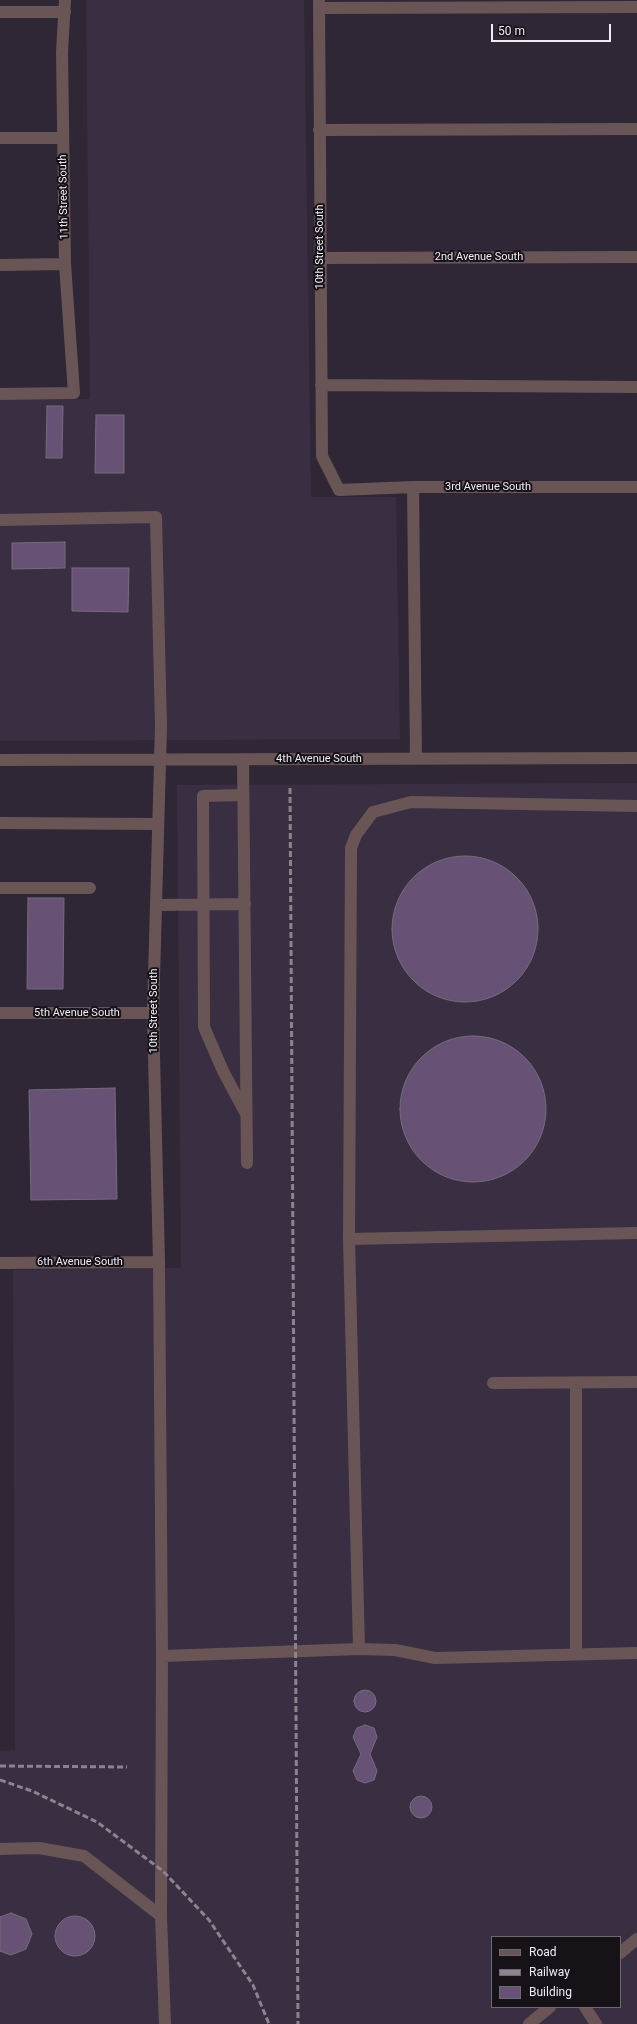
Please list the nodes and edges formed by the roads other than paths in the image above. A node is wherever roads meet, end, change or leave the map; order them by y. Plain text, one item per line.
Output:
1 (319, 4) edge
2 (65, 6) edge
3 (637, 7) edge
4 (0, 12) edge
5 (637, 129) edge
6 (319, 130) junction
7 (0, 138) edge
8 (63, 138) junction
9 (637, 256) edge
10 (320, 258) junction
11 (65, 264) junction
12 (0, 265) edge
13 (321, 385) junction
14 (637, 386) edge
15 (0, 394) edge
16 (413, 487) junction
17 (637, 487) edge
18 (339, 490) joint
19 (0, 520) edge
20 (416, 758) junction
21 (637, 758) edge
22 (159, 759) junction
23 (243, 759) junction
24 (0, 760) edge
25 (243, 795) junction
26 (637, 806) edge
27 (0, 823) edge
28 (158, 824) junction
29 (0, 888) edge
30 (90, 888) dead end
31 (203, 904) junction
32 (245, 904) junction
33 (156, 905) junction
34 (0, 1013) edge
35 (153, 1013) junction
36 (247, 1116) junction
37 (247, 1162) dead end
38 (637, 1233) edge
39 (349, 1239) junction
40 (159, 1262) junction
41 (0, 1263) edge
42 (637, 1382) edge
43 (493, 1383) dead end
44 (576, 1383) junction
45 (359, 1649) junction
46 (637, 1653) edge
47 (576, 1654) junction
48 (162, 1656) junction
49 (0, 1849) edge
50 (162, 1916) junction
51 (637, 1940) edge
52 (621, 1952) edge
53 (549, 2008) edge
54 (586, 2008) edge
55 (165, 2024) edge
56 (529, 2024) edge
57 (596, 2024) edge

1 - 3 street
1 - 6 street, 10th Street South
2 - 4 street
2 - 8 street, 11th Street South
5 - 6 street
6 - 10 street, 10th Street South
7 - 8 street
8 - 11 street, 11th Street South
9 - 10 street, 2nd Avenue South
10 - 13 street, 10th Street South
11 - 12 street
11 - 15 street, 11th Street South
13 - 14 street
13 - 18 street, 10th Street South
16 - 17 street, 3rd Avenue South
16 - 18 street, 3rd Avenue South
16 - 20 street
19 - 22 street, 10th Street South
20 - 21 street, 4th Avenue South
20 - 23 street, 4th Avenue South
22 - 23 street, 4th Avenue South
22 - 24 street, 4th Avenue South
22 - 28 street, 10th Street South
23 - 25 street
25 - 31 street
25 - 32 street
26 - 39 street
27 - 28 street
28 - 33 street, 10th Street South
29 - 30 street
31 - 32 street
31 - 33 street
31 - 36 street
32 - 36 street
33 - 35 street, 10th Street South
34 - 35 street, 5th Avenue South
35 - 40 street, 10th Street South
36 - 37 street
38 - 39 street
39 - 45 street
40 - 41 street, 6th Avenue South
40 - 48 street, 10th Street South
42 - 44 street
43 - 44 street
44 - 47 street
45 - 47 street
45 - 48 street
46 - 47 street
48 - 50 street, 10th Street South
49 - 50 street
50 - 55 street, 10th Street South
51 - 52 street
53 - 56 street
54 - 57 street

